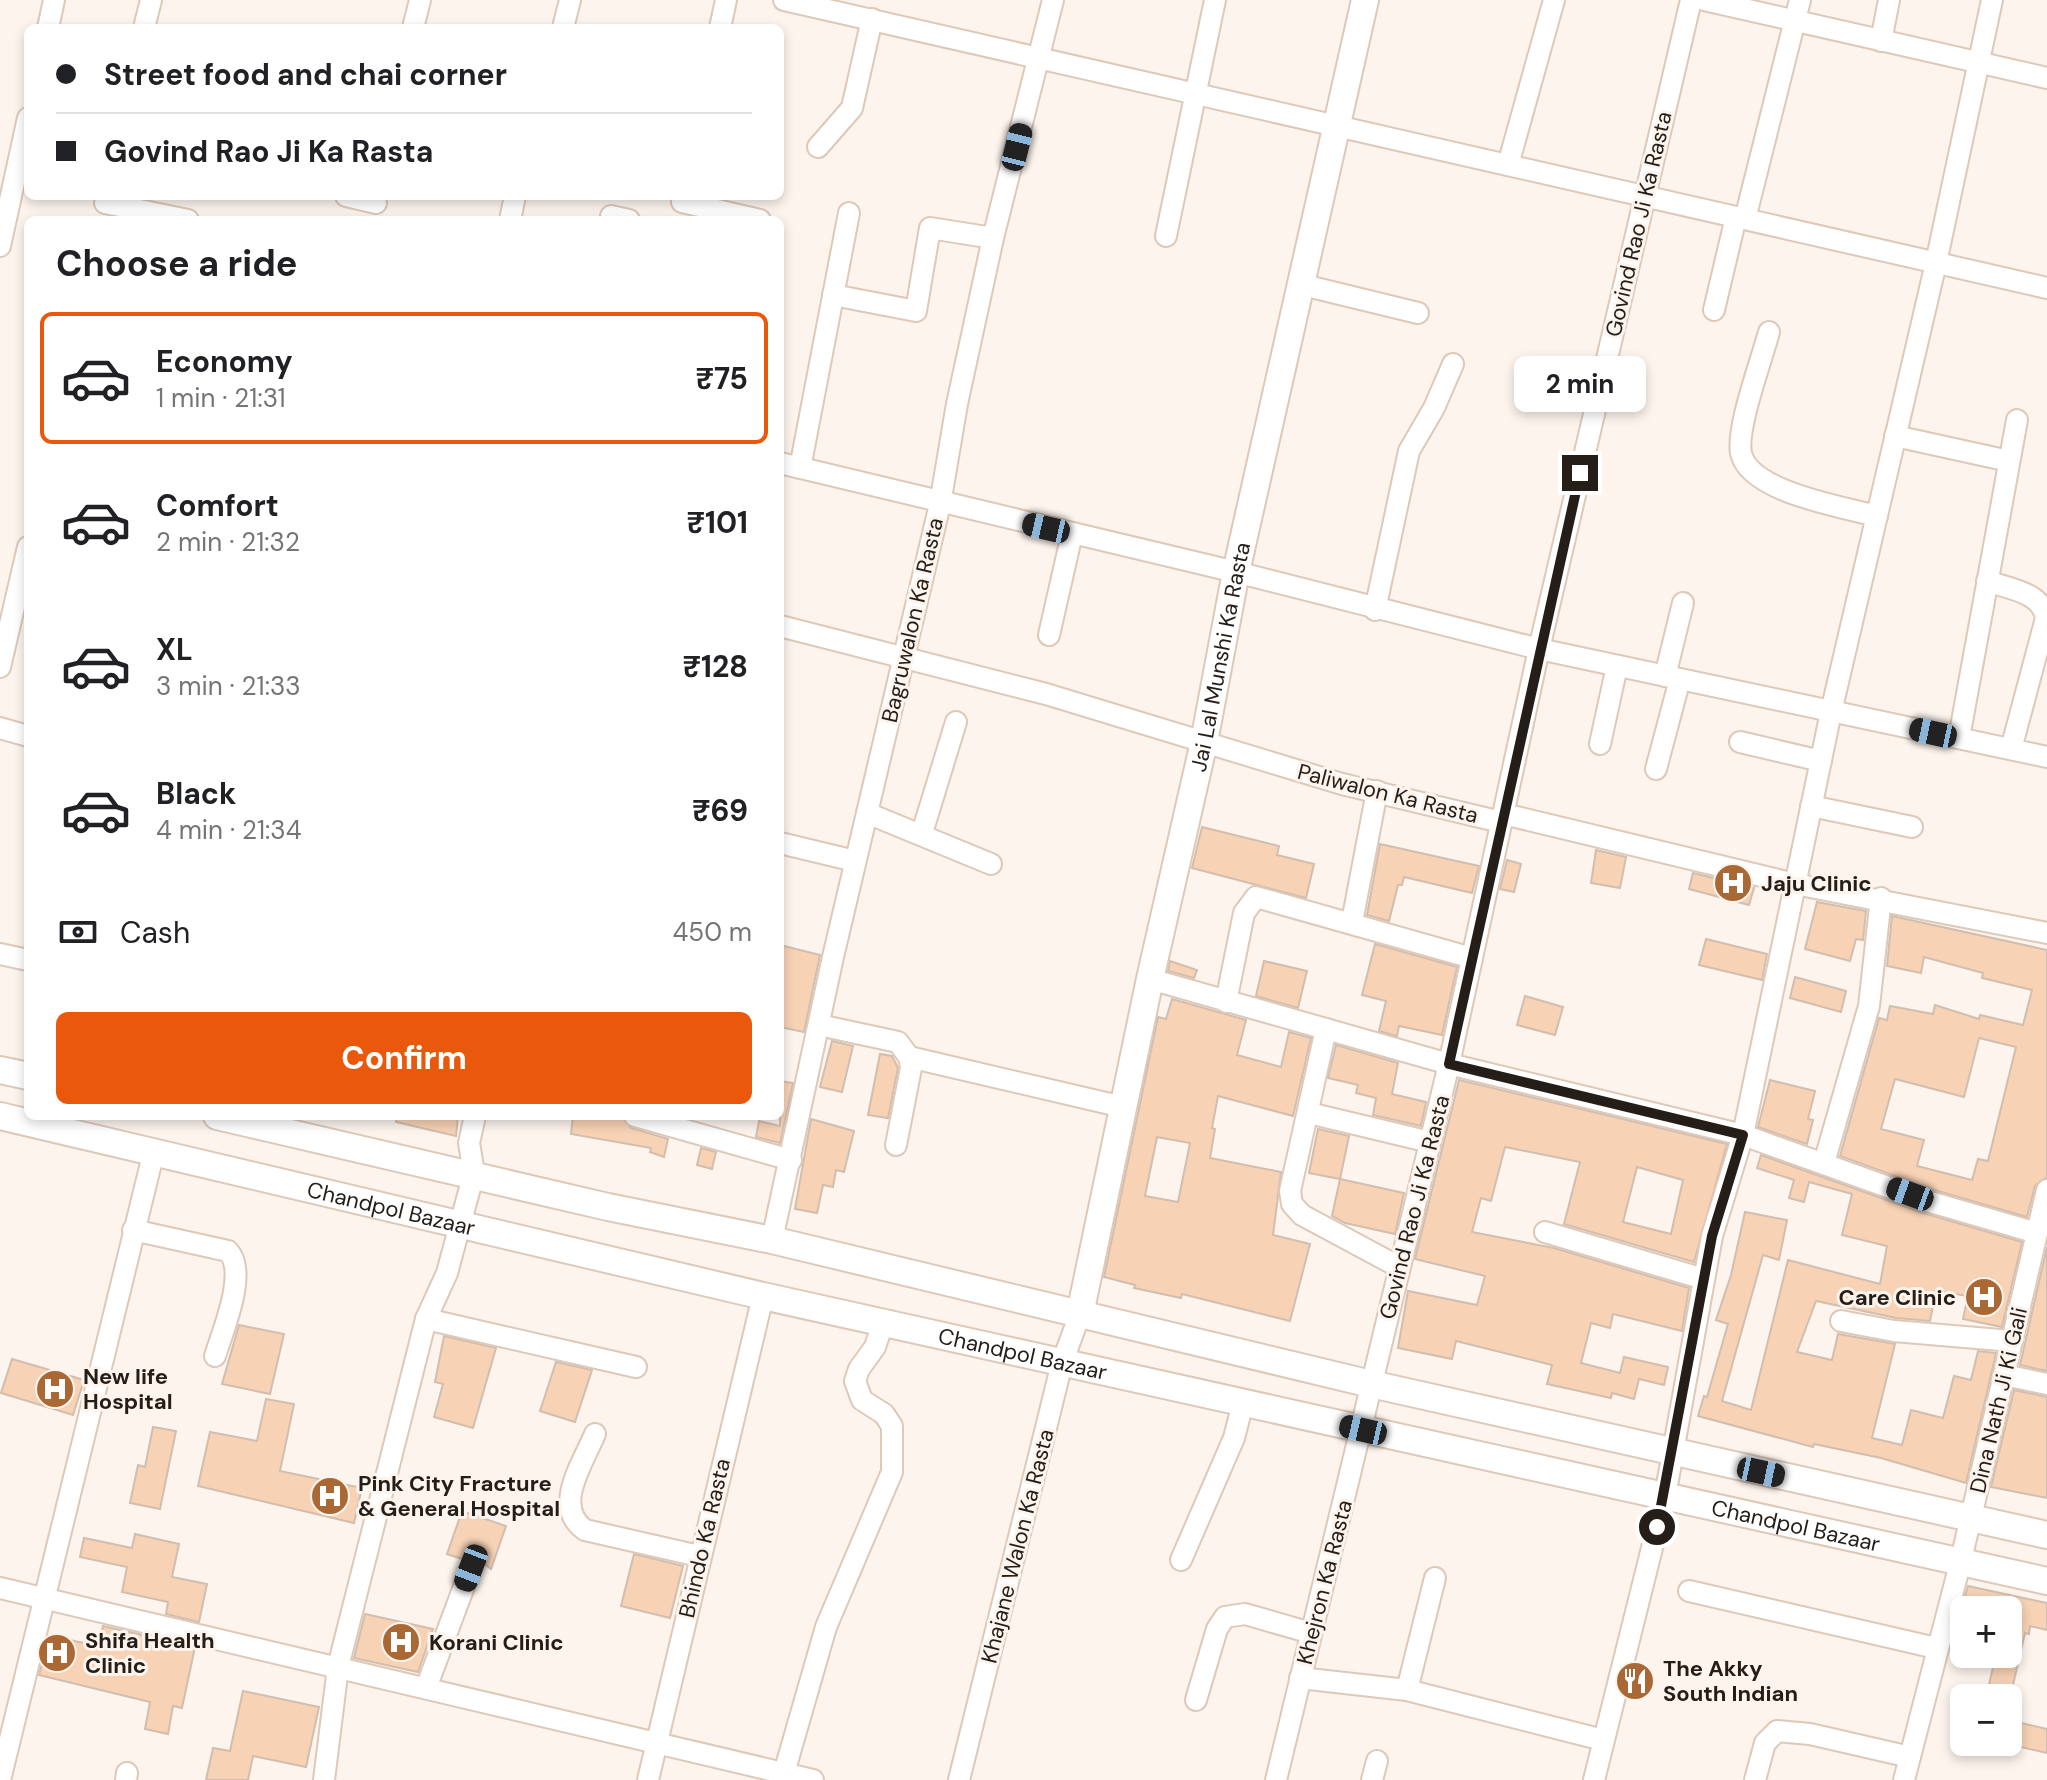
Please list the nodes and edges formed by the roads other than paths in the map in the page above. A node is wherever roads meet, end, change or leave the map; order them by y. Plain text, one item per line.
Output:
1 (54, 0) edge
2 (151, 0) edge
3 (420, 0) edge
4 (570, 0) edge
5 (726, 0) edge
6 (784, 0) edge
7 (1053, 0) edge
8 (1215, 0) edge
9 (1365, 0) edge
10 (1554, 0) edge
11 (1691, 0) edge
12 (1704, 0) edge
13 (1889, 0) edge
14 (1992, 0) edge
15 (1797, 10) edge
16 (872, 19) junction
17 (49, 24) edge
18 (145, 24) edge
19 (414, 24) edge
20 (564, 24) edge
21 (721, 24) edge
22 (1881, 41) junction
23 (1040, 56) junction
24 (1978, 64) junction
25 (2047, 78) edge
26 (1194, 92) junction
27 (1339, 126) junction
28 (24, 131) edge
29 (818, 147) dead end
30 (1508, 165) junction
31 (6, 187) edge
32 (1644, 197) junction
33 (104, 206) edge
34 (681, 206) edge
35 (849, 213) dead end
36 (164, 216) edge
37 (737, 216) edge
38 (1741, 218) junction
39 (1166, 236) dead end
40 (993, 238) junction
41 (0, 246) edge
42 (1936, 263) junction
43 (1303, 285) junction
44 (2047, 288) edge
45 (833, 295) junction
46 (1714, 310) dead end
47 (1418, 313) dead end
48 (1769, 332) dead end
49 (1453, 364) dead end
50 (2017, 420) dead end
51 (1895, 436) junction
52 (2009, 461) junction
53 (790, 466) edge
54 (940, 504) junction
55 (1877, 516) junction
56 (1072, 534) junction
57 (24, 567) edge
58 (1236, 572) junction
59 (1987, 581) junction
60 (1683, 603) dead end
61 (1375, 610) junction
62 (784, 627) edge
63 (1049, 635) dead end
64 (1539, 649) junction
65 (902, 660) junction
66 (1617, 666) junction
67 (0, 667) edge
68 (1672, 678) junction
69 (1831, 712) junction
70 (956, 722) dead end
71 (0, 728) edge
72 (24, 735) edge
73 (1959, 738) junction
74 (1204, 742) junction
75 (1740, 742) dead end
76 (1600, 744) dead end
77 (2011, 749) junction
78 (2047, 757) edge
79 (1821, 761) junction
80 (1656, 769) dead end
81 (1377, 791) junction
82 (1811, 806) junction
83 (867, 813) junction
84 (1501, 822) junction
85 (1912, 827) dead end
86 (922, 833) junction
87 (784, 844) edge
88 (855, 861) junction
89 (991, 864) dead end
90 (1795, 884) junction
91 (1881, 898) junction
92 (1352, 922) junction
93 (2047, 933) edge
94 (0, 954) edge
95 (1472, 958) junction
96 (24, 959) edge
97 (1150, 979) junction
98 (1226, 1002) junction
99 (819, 1025) junction
100 (1326, 1029) junction
101 (909, 1057) junction
102 (1449, 1064) junction
103 (0, 1070) edge
104 (24, 1075) edge
105 (1123, 1107) junction
106 (1309, 1113) junction
107 (0, 1116) edge
108 (235, 1120) edge
109 (474, 1120) edge
110 (649, 1120) edge
111 (1743, 1135) junction
112 (1430, 1142) junction
113 (896, 1145) dead end
114 (154, 1151) junction
115 (791, 1160) junction
116 (1824, 1163) junction
117 (474, 1173) junction
118 (2047, 1190) edge
119 (461, 1223) junction
120 (133, 1230) junction
121 (1545, 1232) dead end
122 (2037, 1233) junction
123 (772, 1240) junction
124 (1399, 1267) junction
125 (1704, 1279) junction
126 (763, 1296) junction
127 (1080, 1314) junction
128 (426, 1319) junction
129 (1841, 1321) dead end
130 (883, 1323) junction
131 (2012, 1341) junction
132 (215, 1356) dead end
133 (1062, 1363) junction
134 (636, 1367) dead end
135 (2004, 1375) junction
136 (1371, 1384) junction
137 (2047, 1384) edge
138 (1243, 1403) junction
139 (1363, 1430) junction
140 (595, 1434) dead end
141 (1672, 1452) junction
142 (1665, 1496) junction
143 (1970, 1517) junction
144 (2047, 1535) edge
145 (699, 1556) junction
146 (1181, 1560) dead end
147 (1961, 1560) junction
148 (471, 1568) dead end
149 (1435, 1578) dead end
150 (2047, 1581) edge
151 (0, 1588) edge
152 (1689, 1591) dead end
153 (45, 1600) junction
154 (1311, 1633) junction
155 (1936, 1648) junction
156 (338, 1667) junction
157 (1300, 1678) junction
158 (426, 1688) junction
159 (1407, 1690) junction
160 (1196, 1700) dead end
161 (1603, 1740) junction
162 (656, 1742) junction
163 (1910, 1757) junction
164 (746, 1772) edge
165 (784, 1773) junction
166 (0, 1780) edge
167 (324, 1780) edge
168 (648, 1780) edge
169 (813, 1780) edge
170 (959, 1780) edge
171 (1276, 1780) edge
172 (1594, 1780) edge
173 (1755, 1780) edge
174 (1904, 1780) edge

1 - 17 street
2 - 18 street
3 - 19 street
4 - 20 street
5 - 21 street
6 - 16 street
7 - 23 street, Bagruwalon Ka Rasta
8 - 26 street
9 - 27 main road, Jai Lal Munshi Ka Rasta
10 - 30 street
11 - 32 street, Govind Rao Ji Ka Rasta
12 - 15 street
13 - 22 street
14 - 24 street
15 - 22 street
15 - 38 street
16 - 23 street
16 - 29 street
22 - 24 street
23 - 26 street
23 - 40 street, Bagruwalon Ka Rasta
24 - 25 street
24 - 42 street
26 - 27 street
26 - 39 street
27 - 30 street
27 - 43 main road, Jai Lal Munshi Ka Rasta
28 - 31 street
30 - 32 street
31 - 41 street
32 - 38 street
32 - 64 street, Govind Rao Ji Ka Rasta
33 - 36 street
34 - 37 street
35 - 45 street
38 - 42 street
38 - 46 street
40 - 45 street
40 - 54 street, Bagruwalon Ka Rasta
42 - 44 street
42 - 51 street
43 - 47 street
43 - 58 main road, Jai Lal Munshi Ka Rasta
45 - 53 street
48 - 55 street
49 - 61 street
50 - 52 street
51 - 52 street
51 - 55 street
52 - 59 street
53 - 54 street
54 - 56 street
54 - 65 street, Bagruwalon Ka Rasta
55 - 69 street
56 - 58 street
56 - 63 street
57 - 67 street
58 - 61 street
58 - 74 main road, Jai Lal Munshi Ka Rasta
59 - 73 street
59 - 77 street
60 - 68 street
61 - 64 street
62 - 65 street, Paliwalon Ka Rasta
64 - 66 street
64 - 84 street, Govind Rao Ji Ka Rasta
65 - 74 street, Paliwalon Ka Rasta
65 - 83 street, Bagruwalon Ka Rasta
66 - 68 street
66 - 76 street
68 - 69 street
68 - 80 street
69 - 73 street
69 - 79 street
70 - 86 street
71 - 72 street
73 - 77 street
74 - 81 street, Paliwalon Ka Rasta
74 - 97 main road, Jai Lal Munshi Ka Rasta
75 - 79 street
77 - 78 street
79 - 82 street
81 - 84 street, Paliwalon Ka Rasta
81 - 92 street
82 - 85 street
82 - 90 street
83 - 86 street
83 - 88 street, Bagruwalon Ka Rasta
84 - 90 street, Paliwalon Ka Rasta
84 - 95 street, Govind Rao Ji Ka Rasta
86 - 89 street
87 - 88 street
88 - 99 street, Bagruwalon Ka Rasta
90 - 91 street, Paliwalon Ka Rasta
90 - 111 street
91 - 93 street, Paliwalon Ka Rasta
91 - 116 street
92 - 95 street
92 - 98 street
94 - 96 street
95 - 102 street, Govind Rao Ji Ka Rasta
97 - 98 street
97 - 105 main road, Jai Lal Munshi Ka Rasta
98 - 100 street
99 - 101 street
99 - 115 street, Bagruwalon Ka Rasta
100 - 102 street
100 - 106 street
101 - 105 street
101 - 113 street
102 - 111 street
102 - 112 street, Govind Rao Ji Ka Rasta
103 - 104 main road
105 - 127 main road, Jai Lal Munshi Ka Rasta
106 - 112 street
106 - 124 street
107 - 114 main road, Chandpol Bazaar
108 - 117 main road, Chandpol Bazaar
109 - 117 street
110 - 115 street
111 - 116 street
111 - 125 street
112 - 124 street, Govind Rao Ji Ka Rasta
114 - 119 main road, Chandpol Bazaar
114 - 120 street
115 - 123 street, Bagruwalon Ka Rasta
116 - 122 street
117 - 119 street
117 - 123 main road, Chandpol Bazaar
118 - 122 street, Dina Nath Ji Ki Gali
119 - 126 main road, Chandpol Bazaar
119 - 128 street
120 - 132 street
120 - 153 street
121 - 125 street
122 - 131 street, Dina Nath Ji Ki Gali
123 - 127 main road, Chandpol Bazaar
124 - 136 street, Govind Rao Ji Ka Rasta
125 - 141 street
126 - 130 main road, Chandpol Bazaar
126 - 145 street, Bhindo Ka Rasta
127 - 133 street, Khajane Walon Ka Rasta
127 - 136 main road, Chandpol Bazaar
128 - 134 street
128 - 156 street
129 - 131 street
130 - 133 main road, Chandpol Bazaar
130 - 165 street
131 - 135 street, Dina Nath Ji Ki Gali
133 - 138 main road, Chandpol Bazaar
133 - 170 street, Khajane Walon Ka Rasta
135 - 137 street
135 - 143 street, Dina Nath Ji Ki Gali
136 - 139 street, Khejron Ka Rasta
136 - 141 main road, Chandpol Bazaar
138 - 139 main road, Chandpol Bazaar
138 - 146 street
139 - 142 main road, Chandpol Bazaar
139 - 154 street, Khejron Ka Rasta
140 - 145 street
141 - 142 street
141 - 143 main road, Chandpol Bazaar
142 - 147 main road, Chandpol Bazaar
142 - 161 street
143 - 144 main road, Chandpol Bazaar
143 - 147 street, Dina Nath Ji Ki Gali
145 - 162 street, Bhindo Ka Rasta
147 - 150 main road, Chandpol Bazaar
147 - 155 street, Dina Nath Ji Ki Gali
148 - 158 street
149 - 159 street
151 - 153 street
152 - 155 street
153 - 156 street
153 - 166 street
154 - 157 street, Khejron Ka Rasta
154 - 160 street
155 - 163 street, Dina Nath Ji Ki Gali
156 - 158 street
156 - 167 street
157 - 159 street
157 - 171 street, Khejron Ka Rasta
158 - 162 street
159 - 161 street
161 - 172 street
162 - 164 street
162 - 168 street, Bhindo Ka Rasta
163 - 173 street
163 - 174 street, Dina Nath Ji Ki Gali
164 - 165 street
165 - 169 street

